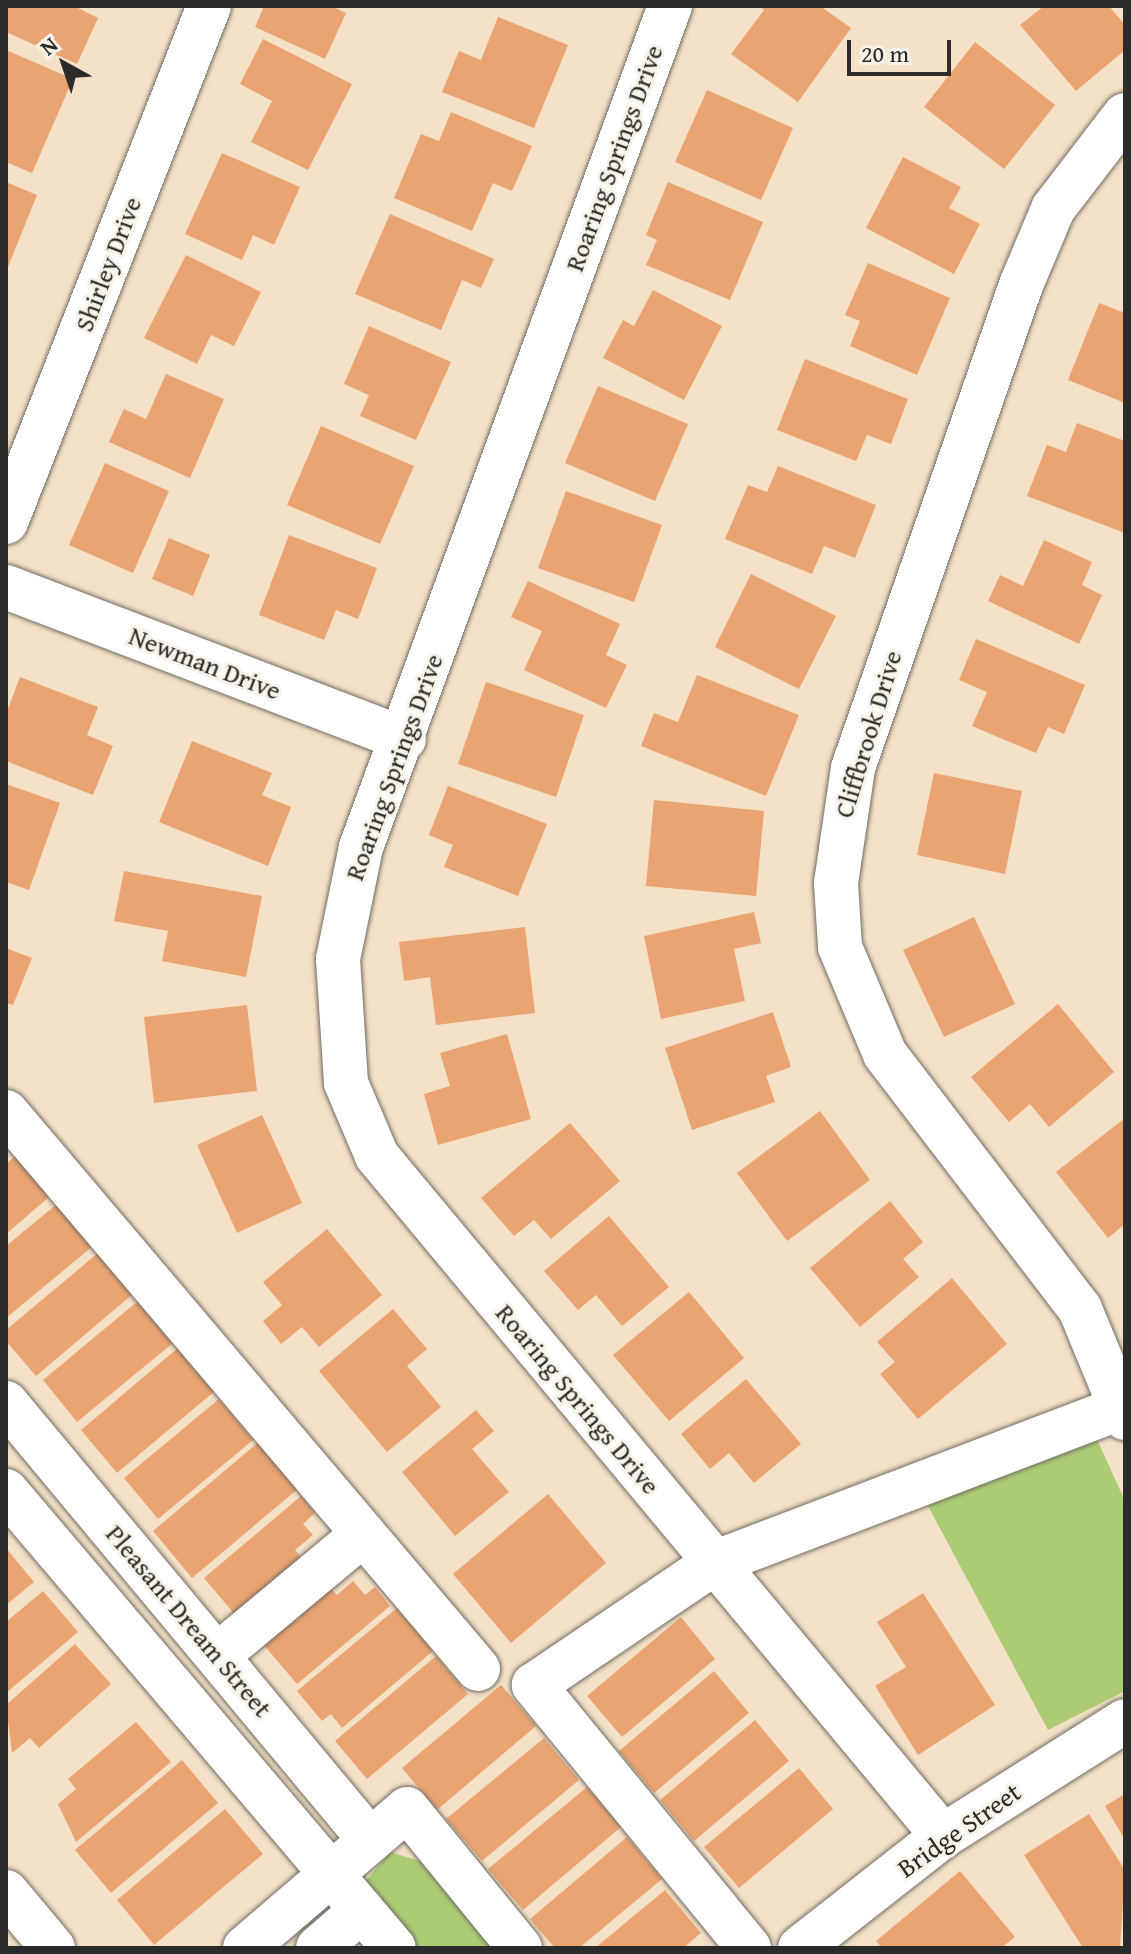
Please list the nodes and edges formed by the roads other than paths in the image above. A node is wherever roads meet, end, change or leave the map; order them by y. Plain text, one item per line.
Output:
1 (209, 6) edge
2 (670, 6) edge
3 (1125, 115) edge
4 (6, 522) edge
5 (6, 587) edge
6 (404, 739) junction
7 (6, 1112) edge
8 (6, 1403) edge
9 (1124, 1410) edge
10 (6, 1491) edge
11 (363, 1534) junction
12 (714, 1563) junction
13 (218, 1655) junction
14 (478, 1669) dead end
15 (1125, 1721) edge
16 (943, 1836) junction
17 (370, 1840) junction
18 (330, 1871) junction
19 (6, 1892) edge
20 (362, 1910) junction
21 (53, 1948) edge
22 (245, 1948) edge
23 (318, 1948) edge
24 (394, 1948) edge
25 (520, 1948) edge
26 (749, 1948) edge
27 (800, 1948) edge

1 - 4 street, Shirley Drive
2 - 6 street, Roaring Springs Drive
3 - 9 street, Cliffbrook Drive
5 - 6 street, Newman Drive
6 - 12 street, Roaring Springs Drive
7 - 11 street
8 - 13 street, Pleasant Dream Street
9 - 12 street
10 - 18 street
11 - 13 street
11 - 14 street
12 - 16 street, Roaring Springs Drive
12 - 26 street
13 - 17 street, Pleasant Dream Street
15 - 16 street, Bridge Street
16 - 27 street, Bridge Street
17 - 18 street
17 - 25 street
18 - 20 street
18 - 22 street
19 - 21 street
20 - 23 street
20 - 24 street

